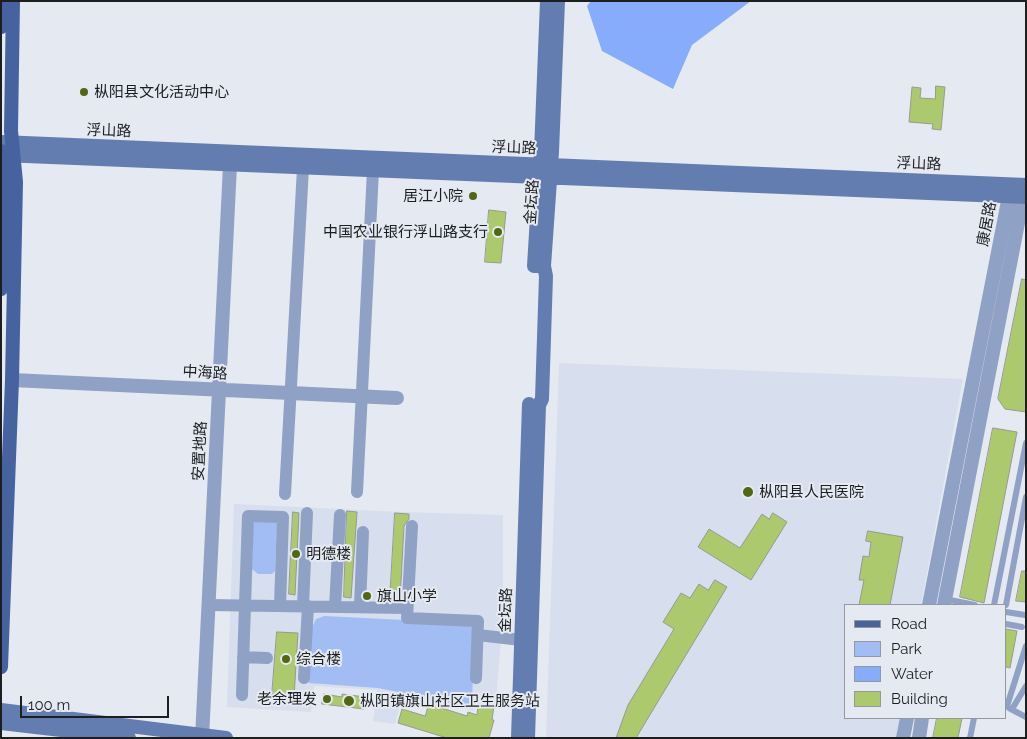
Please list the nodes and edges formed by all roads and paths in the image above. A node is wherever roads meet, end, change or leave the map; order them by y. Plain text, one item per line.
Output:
1 (2, 1) edge
2 (13, 1) edge
3 (547, 1) edge
4 (558, 1) edge
5 (1, 27) edge
6 (5, 150) edge
7 (230, 166) junction
8 (303, 168) junction
9 (373, 170) junction
10 (545, 171) junction
11 (1020, 192) edge
12 (1, 288) edge
13 (12, 380) junction
14 (219, 390) junction
15 (290, 393) junction
16 (362, 396) junction
17 (397, 398) dead end
18 (534, 405) junction
19 (1026, 443) edge
20 (1022, 477) edge
21 (357, 492) dead end
22 (285, 494) dead end
23 (1026, 497) edge
24 (307, 513) dead end
25 (340, 516) dead end
26 (1010, 521) junction
27 (1021, 523) junction
28 (412, 526) dead end
29 (362, 532) dead end
30 (1003, 560) junction
31 (1014, 562) junction
32 (945, 602) edge
33 (209, 604) junction
34 (929, 604) edge
35 (965, 604) edge
36 (994, 604) edge
37 (1006, 604) edge
38 (245, 605) junction
39 (280, 606) junction
40 (305, 606) junction
41 (335, 607) junction
42 (360, 607) junction
43 (407, 608) junction
44 (1007, 612) edge
45 (1025, 615) edge
46 (1007, 624) edge
47 (1022, 627) dead end
48 (478, 635) junction
49 (521, 640) junction
50 (1026, 646) edge
51 (243, 657) junction
52 (267, 658) dead end
53 (1, 666) edge
54 (304, 678) dead end
55 (476, 678) dead end
56 (1026, 686) edge
57 (242, 696) dead end
58 (1008, 708) edge
59 (1, 710) edge
60 (1026, 717) edge
61 (907, 719) edge
62 (922, 719) edge
63 (974, 719) edge
64 (1, 723) edge
65 (202, 736) edge
66 (129, 738) edge
67 (226, 738) edge
68 (518, 738) edge
69 (528, 738) edge
70 (903, 738) edge
71 (919, 738) edge
72 (970, 738) edge

1 - 5 main road
2 - 6 main road
3 - 10 main road, 金坛路
4 - 10 main road, 金坛路
6 - 7 main road, 浮山路
6 - 10 main road, 浮山路
6 - 12 main road
6 - 13 main road
7 - 8 main road, 浮山路
7 - 14 street, 安置地路
8 - 9 main road, 浮山路
8 - 15 street
9 - 10 main road, 浮山路
9 - 16 street
10 - 11 main road, 浮山路
10 - 18 main road, 金坛路
11 - 32 street, 康居路
11 - 34 street, 康居路
13 - 14 street, 中海路
13 - 53 main road
14 - 15 street, 中海路
14 - 33 street, 安置地路
15 - 16 street, 中海路
15 - 22 street
16 - 17 street, 中海路
16 - 21 street
18 - 49 main road, 金坛路
18 - 69 main road, 金坛路
19 - 20 lane
20 - 26 lane
23 - 27 lane
24 - 40 street
25 - 41 street
26 - 27 lane
26 - 30 lane
27 - 31 lane
28 - 43 street
29 - 42 street
30 - 31 lane
30 - 36 lane
31 - 37 lane
32 - 35 lane
33 - 38 street
33 - 65 street, 安置地路
38 - 39 street
38 - 39 street
38 - 51 street
39 - 40 street
40 - 41 street
40 - 54 street
41 - 42 street
42 - 43 street
43 - 48 street
44 - 45 lane
46 - 47 lane
48 - 49 street
48 - 55 street
49 - 68 main road, 金坛路
50 - 58 lane
51 - 52 street
51 - 57 street
56 - 58 lane
58 - 60 lane
59 - 65 main road
61 - 70 street
62 - 71 street
63 - 72 lane
64 - 66 main road
65 - 67 main road

